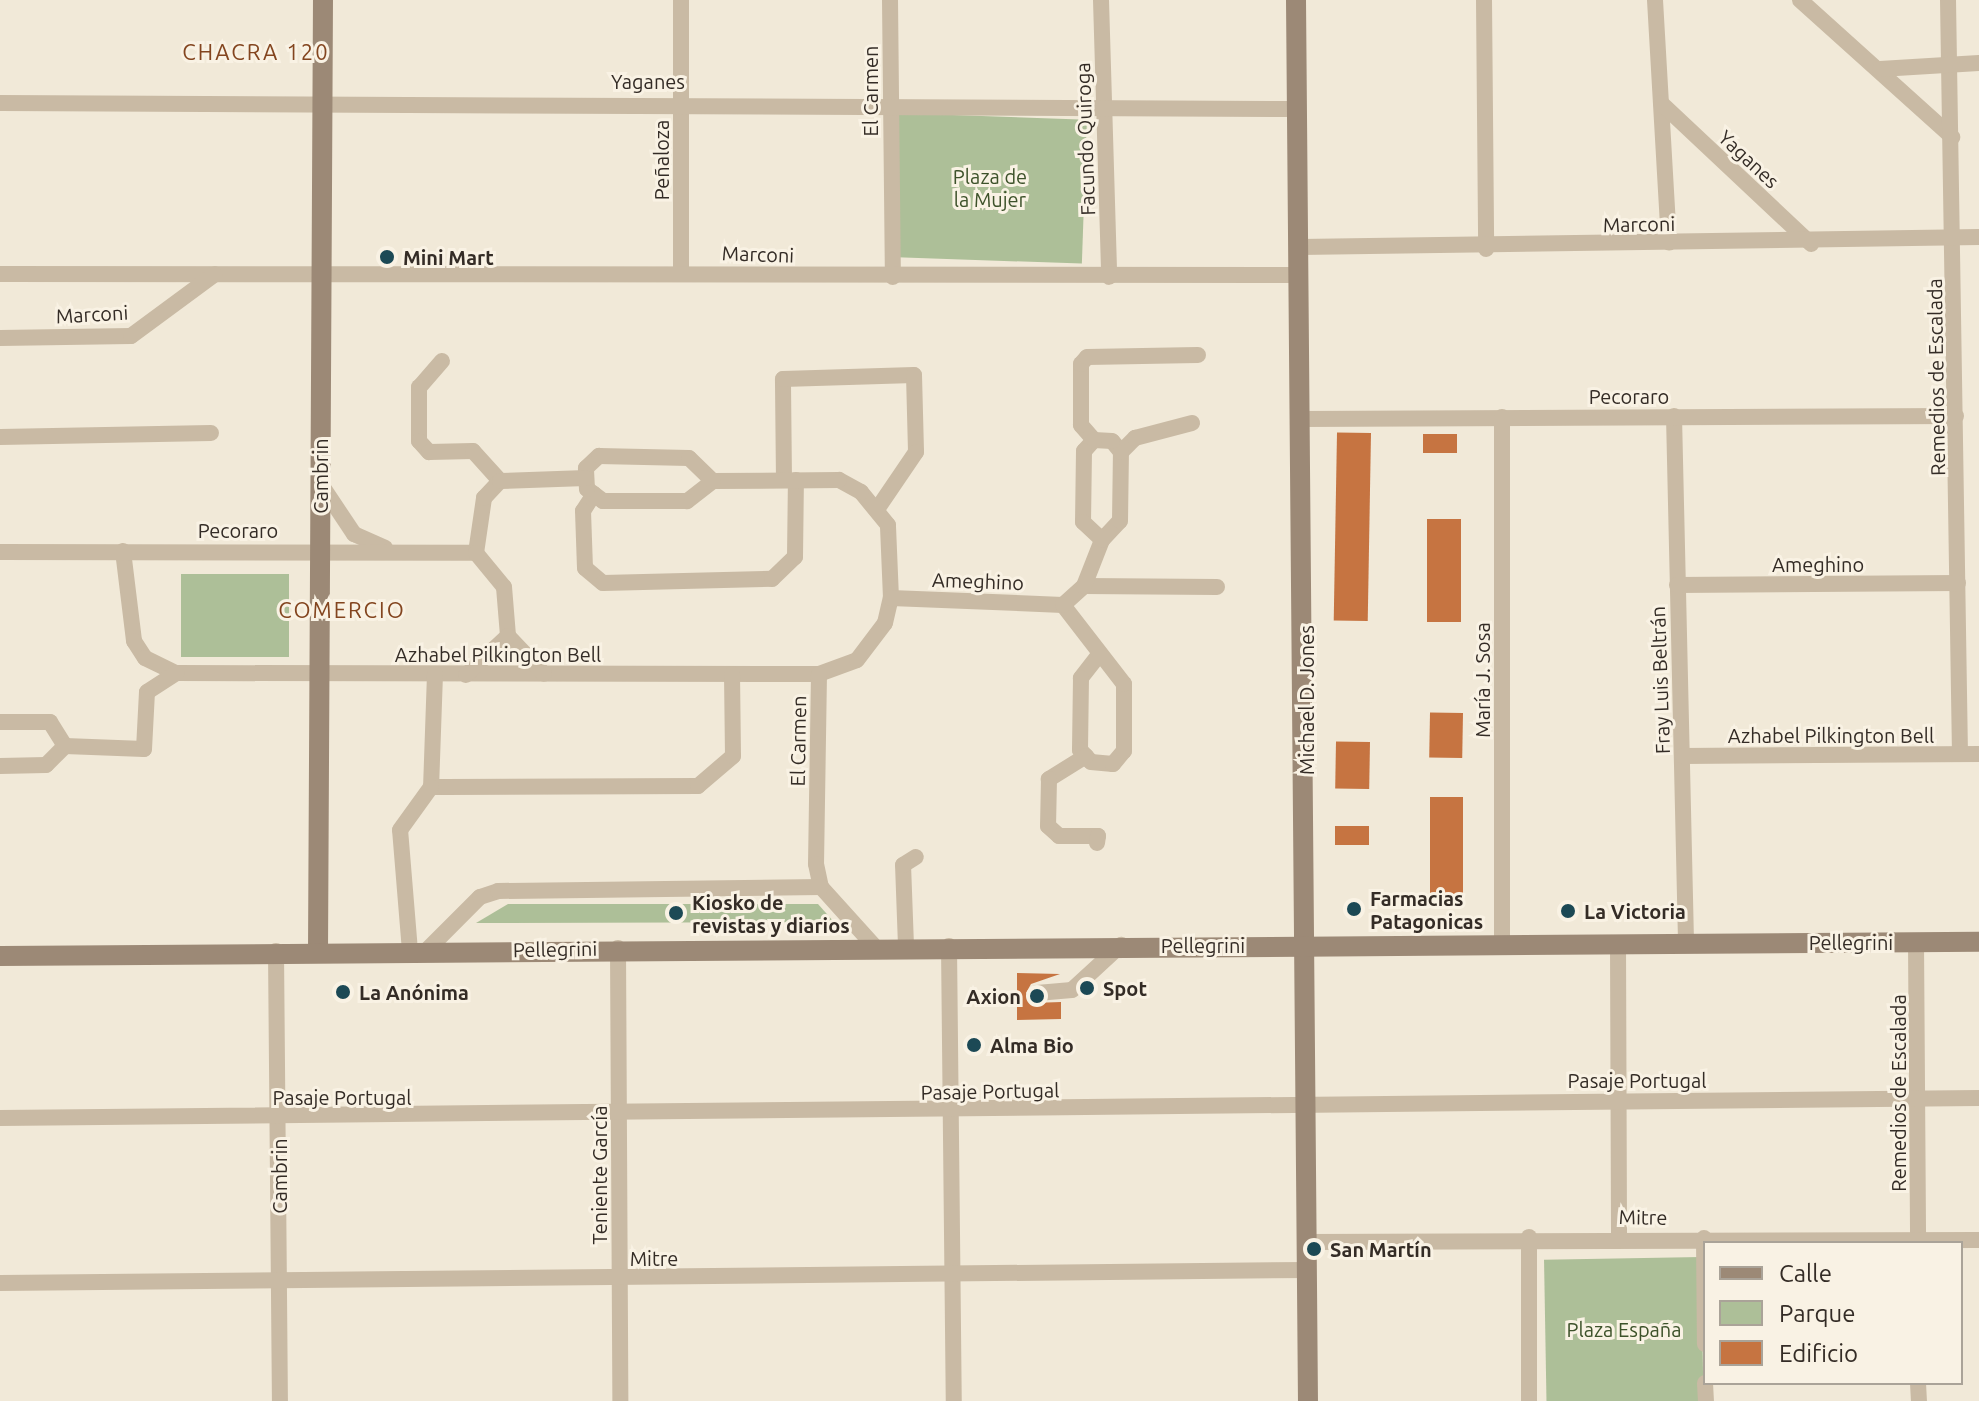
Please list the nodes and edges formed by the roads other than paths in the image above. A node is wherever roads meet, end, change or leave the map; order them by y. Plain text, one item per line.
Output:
1 (323, 0) edge
2 (681, 0) edge
3 (890, 0) edge
4 (1101, 0) edge
5 (1296, 0) edge
6 (1484, 0) edge
7 (1655, 0) edge
8 (1800, 0) edge
9 (1948, 0) edge
10 (1951, 63) junction
11 (1979, 63) edge
12 (1880, 69) junction
13 (681, 101) junction
14 (323, 102) junction
15 (0, 103) edge
16 (1661, 103) junction
17 (889, 105) junction
18 (1104, 107) junction
19 (1295, 109) junction
20 (1952, 137) junction
21 (1979, 237) edge
22 (1954, 238) junction
23 (1669, 243) junction
24 (1811, 244) junction
25 (1300, 247) junction
26 (1486, 249) junction
27 (681, 271) junction
28 (323, 273) junction
29 (0, 274) edge
30 (215, 274) junction
31 (1300, 275) junction
32 (893, 277) junction
33 (1109, 277) junction
34 (0, 338) edge
35 (1198, 355) dead end
36 (442, 361) dead end
37 (1674, 416) junction
38 (1956, 416) junction
39 (1502, 417) junction
40 (1302, 419) junction
41 (1192, 423) dead end
42 (211, 433) dead end
43 (0, 437) edge
44 (1094, 440) junction
45 (1121, 452) junction
46 (586, 478) junction
47 (790, 480) junction
48 (500, 481) junction
49 (713, 481) junction
50 (320, 482) junction
51 (594, 494) junction
52 (878, 508) junction
53 (1102, 540) junction
54 (320, 550) junction
55 (123, 551) junction
56 (390, 551) junction
57 (0, 552) edge
58 (476, 553) junction
59 (1958, 583) junction
60 (1677, 585) junction
61 (1084, 586) junction
62 (1217, 587) dead end
63 (891, 598) junction
64 (1063, 605) junction
65 (508, 636) junction
66 (1098, 656) junction
67 (176, 673) junction
68 (435, 674) junction
69 (544, 674) junction
70 (732, 674) junction
71 (819, 674) junction
72 (466, 675) junction
73 (317, 676) junction
74 (0, 722) edge
75 (65, 746) junction
76 (1960, 754) junction
77 (1979, 754) edge
78 (1086, 756) junction
79 (1683, 756) junction
80 (0, 766) edge
81 (431, 787) junction
82 (1097, 843) dead end
83 (916, 857) dead end
84 (821, 887) junction
85 (1686, 942) junction
86 (1916, 942) junction
87 (1979, 942) edge
88 (1307, 943) junction
89 (1618, 943) junction
90 (1502, 944) junction
91 (1121, 945) junction
92 (906, 946) junction
93 (949, 946) junction
94 (875, 947) junction
95 (618, 948) junction
96 (276, 951) junction
97 (419, 951) junction
98 (318, 952) junction
99 (0, 956) edge
100 (1037, 993) dead end
101 (1979, 1098) edge
102 (1918, 1099) junction
103 (1620, 1100) junction
104 (1305, 1110) junction
105 (951, 1111) junction
106 (619, 1115) junction
107 (0, 1118) edge
108 (279, 1118) junction
109 (1529, 1237) junction
110 (1619, 1237) junction
111 (1704, 1238) junction
112 (1979, 1240) edge
113 (1704, 1241) edge
114 (1918, 1241) edge
115 (1307, 1242) junction
116 (1308, 1270) junction
117 (619, 1278) junction
118 (953, 1278) junction
119 (279, 1281) junction
120 (0, 1283) edge
121 (280, 1401) edge
122 (620, 1401) edge
123 (954, 1401) edge
124 (1308, 1401) edge
125 (1529, 1401) edge

1 - 14 street, Cambrin
2 - 13 street, Peñaloza
3 - 17 street, El Carmen
4 - 18 street, Facundo Quiroga
5 - 19 street, Michael D. Jones
6 - 26 street
7 - 16 street
8 - 12 street
9 - 10 street, Remedios de Escalada
10 - 11 street
10 - 12 street
10 - 20 street, Remedios de Escalada
12 - 20 street
13 - 14 street, Yaganes
13 - 17 street, Yaganes
13 - 27 street, Peñaloza
14 - 15 street, Yaganes
14 - 28 street, Cambrin
16 - 23 street
16 - 24 street, Yaganes
17 - 18 street, Yaganes
17 - 32 street, El Carmen
18 - 19 street, Yaganes
18 - 33 street, Facundo Quiroga
19 - 25 street, Michael D. Jones
20 - 22 street, Remedios de Escalada
21 - 22 street, Marconi
22 - 24 street, Marconi
22 - 38 street, Remedios de Escalada
23 - 24 street, Marconi
23 - 26 street, Marconi
25 - 26 street, Marconi
25 - 31 street, Michael D. Jones
27 - 28 street, Marconi
27 - 32 street, Marconi
28 - 30 street, Marconi
28 - 50 street, Cambrin
29 - 30 street, Marconi
30 - 34 street, Marconi
31 - 33 street, Marconi
31 - 40 street, Michael D. Jones
32 - 33 street, Marconi
35 - 44 street
36 - 48 street
37 - 38 street, Pecoraro
37 - 39 street, Pecoraro
37 - 60 street, Fray Luis Beltrán
38 - 59 street, Remedios de Escalada
39 - 40 street, Pecoraro
39 - 90 street, María J. Sosa
40 - 88 street, Michael D. Jones
41 - 45 street
42 - 43 street
44 - 45 street
44 - 53 street
45 - 53 street
46 - 48 street
46 - 49 street
46 - 51 street
47 - 49 street
47 - 51 street
47 - 52 street
47 - 52 street
48 - 58 street
49 - 51 street
50 - 54 street, Cambrin
50 - 56 street
52 - 63 street, El Carmen
53 - 61 street
54 - 55 street, Pecoraro
54 - 56 street, Pecoraro
54 - 73 street, Cambrin
55 - 57 street, Pecoraro
55 - 67 street, Azhabel Pilkington Bell
56 - 58 street, Pecoraro
58 - 65 street
59 - 60 street, Ameghino
59 - 76 street, Remedios de Escalada
60 - 79 street, Fray Luis Beltrán
61 - 62 street
61 - 64 street
63 - 64 street, Ameghino
63 - 71 street, El Carmen
64 - 66 street
65 - 69 street
65 - 72 street
66 - 78 street
66 - 78 street
67 - 73 street, Azhabel Pilkington Bell
67 - 75 street
68 - 72 street, Azhabel Pilkington Bell
68 - 73 street, Azhabel Pilkington Bell
68 - 81 street
69 - 70 street, Azhabel Pilkington Bell
69 - 72 street, Azhabel Pilkington Bell
70 - 71 street, Azhabel Pilkington Bell
70 - 81 street
71 - 84 street, El Carmen
73 - 98 street, Cambrin
74 - 75 street
75 - 80 street
76 - 77 street, Azhabel Pilkington Bell
76 - 79 street, Azhabel Pilkington Bell
78 - 82 street
79 - 85 street, Fray Luis Beltrán
81 - 97 street
83 - 92 street
84 - 94 street
84 - 97 street
85 - 86 street, Pellegrini
85 - 89 street, Pellegrini
86 - 87 street, Pellegrini
86 - 102 street, Remedios de Escalada
88 - 90 street, Pellegrini
88 - 91 street, Pellegrini
88 - 104 street, Michael D. Jones
89 - 90 street, Pellegrini
89 - 103 street
91 - 93 street, Pellegrini
91 - 100 street
92 - 93 street, Pellegrini
92 - 94 street, Pellegrini
93 - 105 street
94 - 95 street, Pellegrini
95 - 97 street, Pellegrini
95 - 106 street, Teniente García
96 - 98 street, Pellegrini
96 - 99 street, Pellegrini
96 - 108 street, Cambrin
97 - 98 street, Pellegrini
101 - 102 street, Pasaje Portugal
102 - 103 street, Pasaje Portugal
102 - 114 street, Remedios de Escalada
103 - 104 street, Pasaje Portugal
103 - 110 street
104 - 105 street, Pasaje Portugal
104 - 115 street, Michael D. Jones
105 - 106 street, Pasaje Portugal
105 - 118 street
106 - 108 street, Pasaje Portugal
106 - 117 street, Teniente García
107 - 108 street, Pasaje Portugal
108 - 119 street, Cambrin
109 - 110 street, Mitre
109 - 115 street, Mitre
109 - 125 street
110 - 111 street, Mitre
111 - 113 street
111 - 114 street, Mitre
112 - 114 street, Mitre
115 - 116 street, Michael D. Jones
116 - 118 street, Mitre
116 - 124 street, Michael D. Jones
117 - 118 street, Mitre
117 - 119 street, Mitre
117 - 122 street, Teniente García
118 - 123 street
119 - 120 street, Mitre
119 - 121 street, Cambrin

